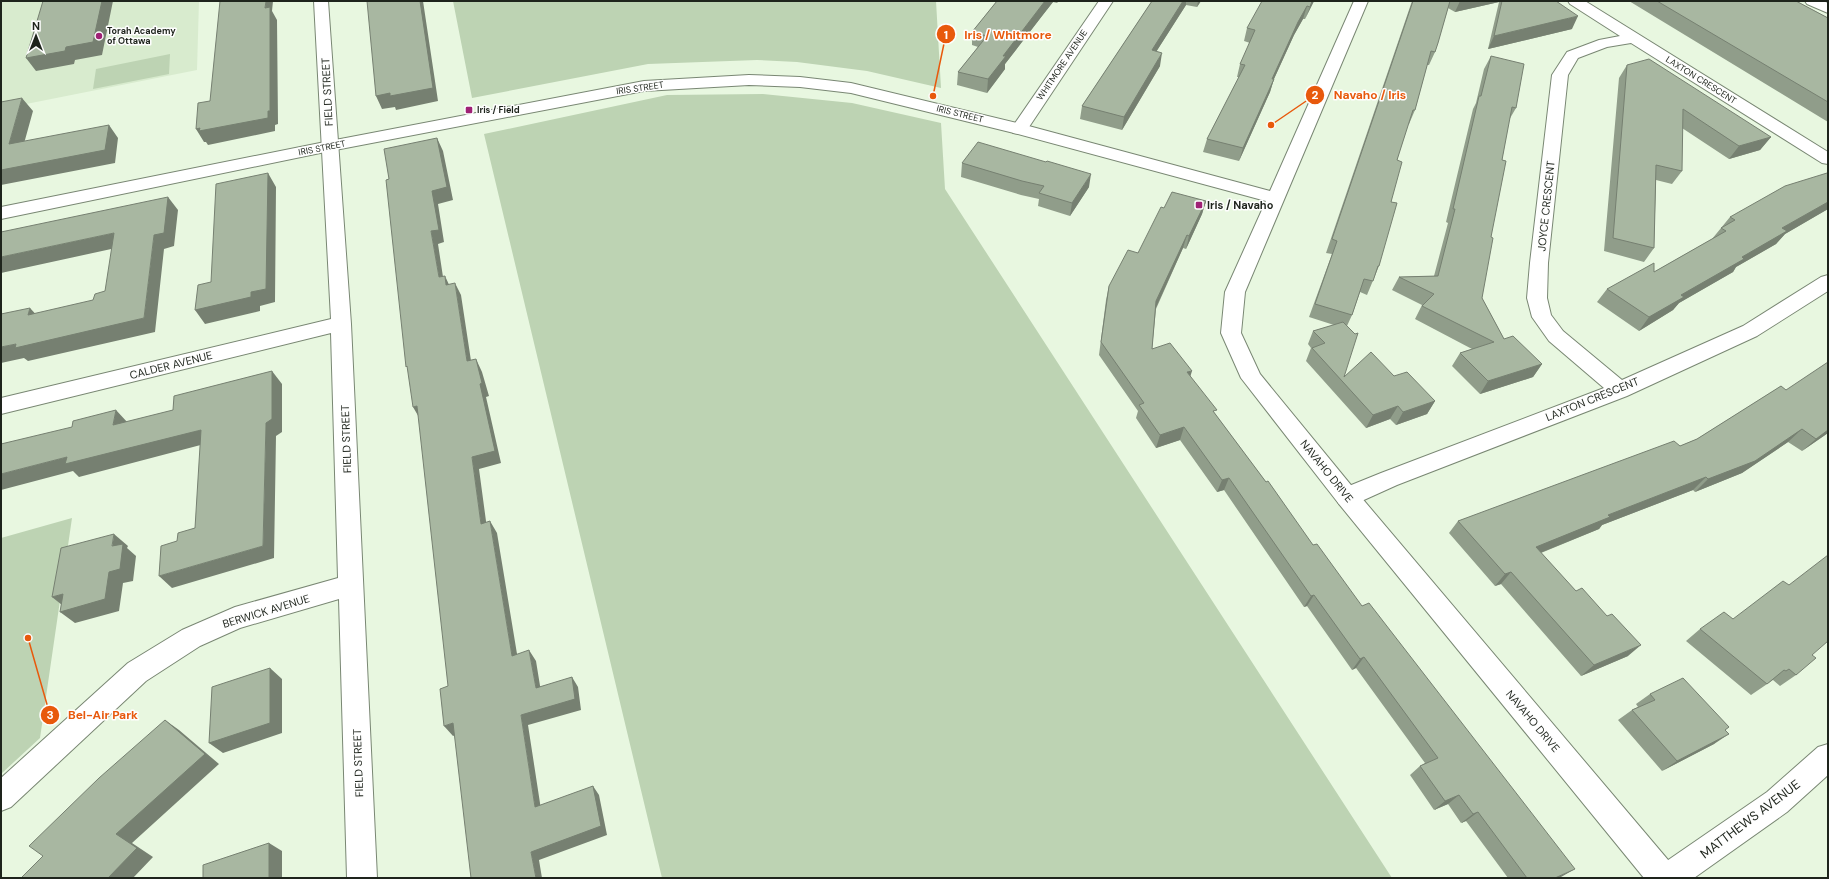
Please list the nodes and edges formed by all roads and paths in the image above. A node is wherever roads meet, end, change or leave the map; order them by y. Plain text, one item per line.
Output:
1 (321, 1) edge
2 (1106, 1) edge
3 (1361, 1) edge
4 (1575, 1) edge
5 (1812, 1) edge
6 (1828, 9) edge
7 (1632, 38) junction
8 (1019, 129) junction
9 (330, 146) junction
10 (1828, 159) edge
11 (1276, 198) junction
12 (1, 213) edge
13 (1828, 282) edge
14 (341, 324) junction
15 (1620, 390) junction
16 (1, 406) edge
17 (1347, 497) junction
18 (351, 585) junction
19 (1828, 757) edge
20 (1, 797) edge
21 (362, 878) edge
22 (1663, 878) edge
23 (1669, 878) edge

1 - 9 street, FIELD STREET
2 - 8 street, WHITMORE AVENUE
3 - 11 street, NAVAHO DRIVE
4 - 7 street, LAXTON CRESCENT
5 - 6 street
7 - 10 street, LAXTON CRESCENT
7 - 15 street, JOYCE CRESCENT
8 - 9 street, IRIS STREET
8 - 11 street, IRIS STREET
9 - 12 street, IRIS STREET
9 - 14 street, FIELD STREET
11 - 17 street, NAVAHO DRIVE
13 - 15 street, LAXTON CRESCENT
14 - 16 street, CALDER AVENUE
14 - 18 street, FIELD STREET
15 - 17 street, LAXTON CRESCENT
17 - 22 street, NAVAHO DRIVE
18 - 20 street, BERWICK AVENUE
18 - 21 street, FIELD STREET
19 - 23 street, MATTHEWS AVENUE

